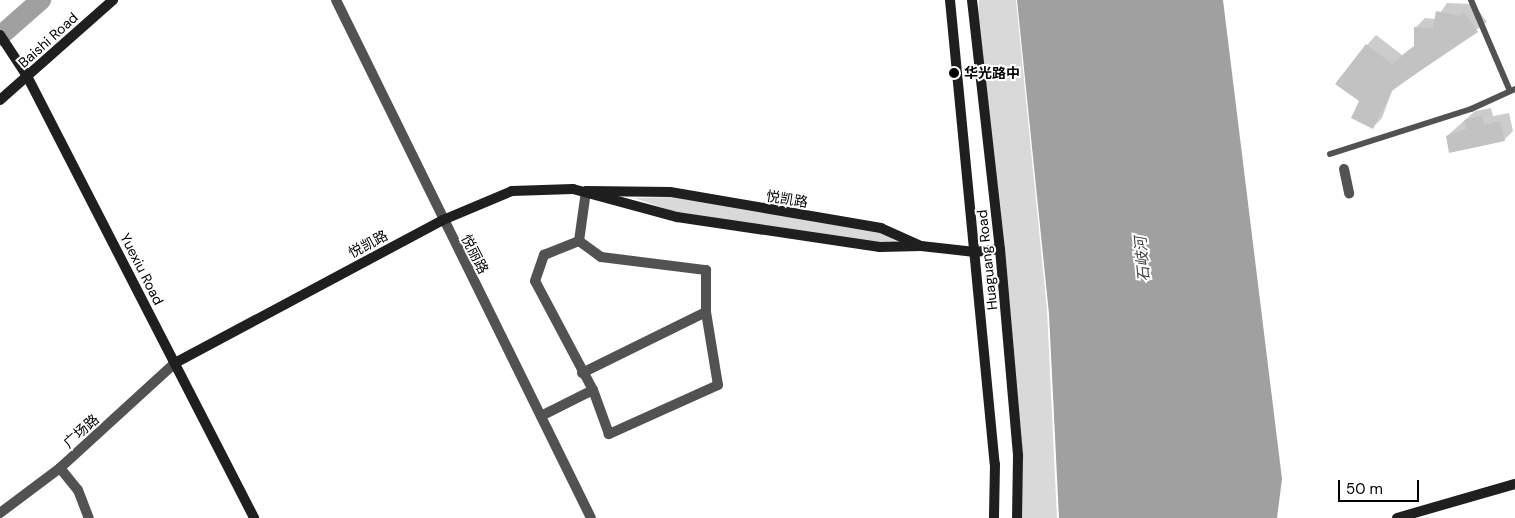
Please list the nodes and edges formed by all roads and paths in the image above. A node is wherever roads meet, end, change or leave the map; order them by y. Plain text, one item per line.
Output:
1 (113, 0) edge
2 (336, 0) edge
3 (950, 0) edge
4 (972, 0) edge
5 (1471, 0) edge
6 (0, 35) edge
7 (27, 76) junction
8 (1513, 90) edge
9 (0, 100) edge
10 (1330, 154) dead end
11 (1344, 169) dead end
12 (586, 191) junction
13 (1349, 193) dead end
14 (443, 220) junction
15 (580, 240) junction
16 (921, 246) junction
17 (1000, 249) junction
18 (975, 252) junction
19 (706, 312) junction
20 (175, 363) junction
21 (582, 373) junction
22 (593, 390) junction
23 (541, 416) junction
24 (60, 468) junction
25 (1515, 484) edge
26 (0, 513) edge
27 (89, 518) edge
28 (254, 518) edge
29 (591, 518) edge
30 (994, 518) edge
31 (1017, 518) edge
32 (1397, 518) edge

1 - 7 main road, Baishi Road
2 - 14 street, 悦丽路
3 - 18 main road, Huaguang Road
4 - 17 main road, Huaguang Road
5 - 8 lane
6 - 7 main road, Yuexiu Road
7 - 9 main road, Baishi Road
7 - 20 main road, Yuexiu Road
8 - 10 lane
11 - 13 street
12 - 14 main road, 悦凯路
12 - 15 street
12 - 16 main road, 悦凯路
12 - 16 main road, 悦凯路
14 - 20 main road, 悦凯路
14 - 23 street, 悦丽路
15 - 19 street
15 - 21 street
16 - 18 main road, 悦凯路
17 - 18 main road, 悦凯路
17 - 31 main road, Huaguang Road
18 - 30 main road, Huaguang Road
19 - 21 street
19 - 22 street
20 - 24 street, 广场路
20 - 28 main road, Yuexiu Road
21 - 22 street
22 - 23 street
23 - 29 street, 悦丽路
24 - 26 street, 广场路
24 - 27 street
25 - 32 main road

